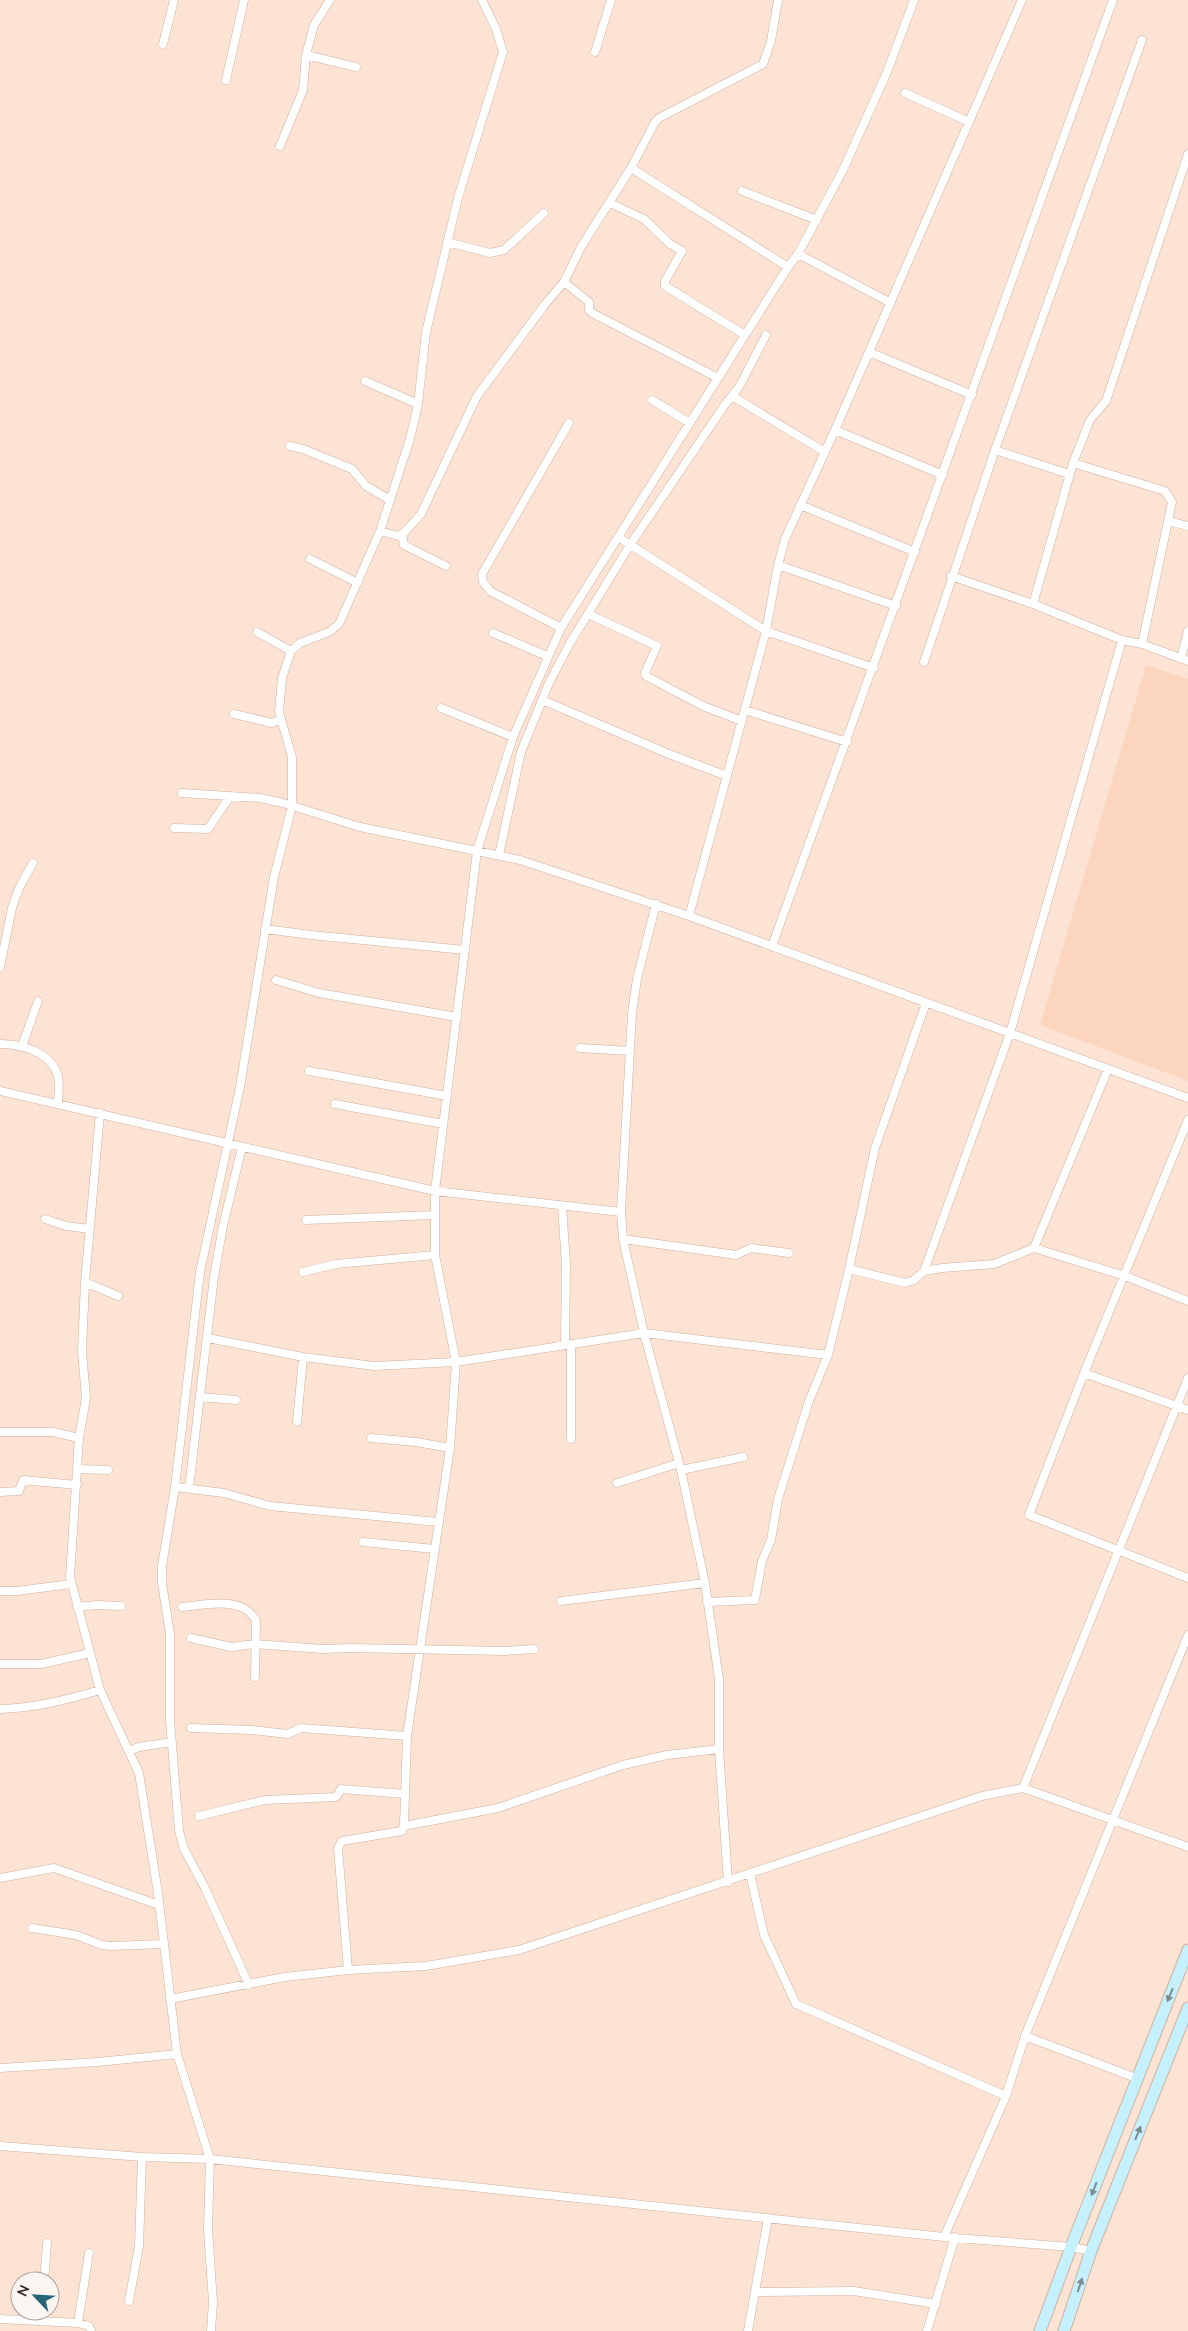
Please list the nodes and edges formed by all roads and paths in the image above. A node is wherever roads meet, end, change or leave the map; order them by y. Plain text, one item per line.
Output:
1 (174, 0) edge
2 (244, 0) edge
3 (330, 0) edge
4 (482, 0) edge
5 (611, 0) edge
6 (778, 0) edge
7 (914, 0) edge
8 (1022, 0) edge
9 (1113, 0) edge
10 (1142, 40) dead end
11 (163, 44) dead end
12 (594, 52) dead end
13 (306, 55) junction
14 (356, 67) dead end
15 (226, 80) dead end
16 (905, 93) dead end
17 (969, 122) junction
18 (280, 146) dead end
19 (1188, 154) edge
20 (631, 168) junction
21 (742, 191) dead end
22 (610, 203) junction
23 (544, 213) dead end
24 (817, 220) junction
25 (447, 242) junction
26 (798, 254) junction
27 (788, 267) junction
28 (564, 282) junction
29 (891, 302) junction
30 (744, 335) junction
31 (766, 335) dead end
32 (869, 352) junction
33 (718, 378) junction
34 (365, 381) dead end
35 (972, 395) junction
36 (732, 396) junction
37 (652, 400) dead end
38 (418, 404) junction
39 (569, 423) dead end
40 (690, 423) junction
41 (835, 430) junction
42 (290, 446) dead end
43 (995, 450) junction
44 (825, 452) junction
45 (1073, 463) junction
46 (1070, 474) junction
47 (943, 475) junction
48 (390, 500) junction
49 (800, 505) junction
50 (1168, 521) junction
51 (1188, 526) edge
52 (380, 531) junction
53 (402, 534) junction
54 (618, 537) junction
55 (630, 545) junction
56 (915, 552) junction
57 (310, 559) dead end
58 (778, 565) junction
59 (446, 566) dead end
60 (951, 576) junction
61 (358, 583) junction
62 (1033, 604) junction
63 (896, 606) junction
64 (588, 614) junction
65 (561, 628) junction
66 (766, 631) junction
67 (1188, 631) edge
68 (257, 632) dead end
69 (493, 634) dead end
70 (557, 636) junction
71 (1122, 640) junction
72 (570, 643) junction
73 (1142, 644) junction
74 (292, 651) junction
75 (547, 656) junction
76 (1185, 660) edge
77 (924, 662) dead end
78 (874, 668) junction
79 (542, 700) junction
80 (441, 708) dead end
81 (745, 710) junction
82 (234, 714) dead end
83 (281, 720) junction
84 (742, 722) junction
85 (513, 737) junction
86 (847, 742) junction
87 (727, 776) junction
88 (182, 793) dead end
89 (230, 796) junction
90 (292, 806) junction
91 (174, 828) dead end
92 (477, 851) junction
93 (499, 855) junction
94 (33, 863) dead end
95 (656, 904) junction
96 (690, 916) junction
97 (265, 929) junction
98 (772, 946) junction
99 (465, 950) junction
100 (0, 967) edge
101 (276, 980) dead end
102 (38, 1000) dead end
103 (926, 1003) junction
104 (457, 1017) junction
105 (1010, 1033) junction
106 (0, 1044) edge
107 (22, 1046) junction
108 (580, 1048) dead end
109 (630, 1051) junction
110 (1108, 1069) junction
111 (309, 1071) dead end
112 (0, 1091) edge
113 (447, 1096) junction
114 (1188, 1098) edge
115 (58, 1104) junction
116 (335, 1104) dead end
117 (100, 1113) junction
118 (1188, 1120) edge
119 (443, 1124) junction
120 (226, 1143) junction
121 (242, 1147) junction
122 (435, 1191) junction
123 (562, 1206) junction
124 (621, 1212) junction
125 (435, 1216) junction
126 (45, 1219) dead end
127 (306, 1220) dead end
128 (90, 1229) junction
129 (622, 1239) junction
130 (1034, 1248) junction
131 (789, 1253) dead end
132 (435, 1255) junction
133 (849, 1268) junction
134 (304, 1272) dead end
135 (924, 1272) junction
136 (1125, 1276) junction
137 (85, 1282) junction
138 (118, 1296) dead end
139 (1188, 1301) edge
140 (644, 1333) junction
141 (208, 1338) junction
142 (568, 1345) junction
143 (828, 1355) junction
144 (303, 1357) junction
145 (456, 1362) junction
146 (1084, 1373) junction
147 (1188, 1378) edge
148 (200, 1397) junction
149 (236, 1400) dead end
150 (1176, 1406) junction
151 (1188, 1410) edge
152 (297, 1422) dead end
153 (0, 1432) edge
154 (79, 1438) junction
155 (371, 1438) dead end
156 (571, 1439) dead end
157 (450, 1448) junction
158 (743, 1457) dead end
159 (680, 1467) junction
160 (78, 1469) junction
161 (108, 1470) dead end
162 (617, 1483) dead end
163 (77, 1485) junction
164 (174, 1487) junction
165 (189, 1488) junction
166 (0, 1492) edge
167 (438, 1522) junction
168 (363, 1542) dead end
169 (434, 1549) junction
170 (1118, 1551) junction
171 (1188, 1578) edge
172 (705, 1583) junction
173 (71, 1584) junction
174 (0, 1592) edge
175 (561, 1601) dead end
176 (706, 1602) junction
177 (121, 1606) dead end
178 (78, 1607) junction
179 (182, 1607) dead end
180 (1188, 1635) edge
181 (191, 1638) dead end
182 (255, 1644) junction
183 (534, 1649) dead end
184 (421, 1651) junction
185 (90, 1653) junction
186 (0, 1664) edge
187 (255, 1677) dead end
188 (100, 1690) junction
189 (0, 1709) edge
190 (190, 1728) dead end
191 (407, 1736) junction
192 (171, 1742) junction
193 (719, 1749) junction
194 (129, 1751) junction
195 (1023, 1788) junction
196 (405, 1794) junction
197 (199, 1816) dead end
198 (1113, 1820) junction
199 (404, 1826) junction
200 (1188, 1847) edge
201 (750, 1874) junction
202 (0, 1878) edge
203 (728, 1882) junction
204 (159, 1905) junction
205 (32, 1928) dead end
206 (164, 1944) junction
207 (1188, 1950) edge
208 (348, 1970) junction
209 (250, 1985) junction
210 (170, 1999) junction
211 (1188, 2008) edge
212 (1025, 2036) junction
213 (177, 2054) junction
214 (0, 2068) edge
215 (1136, 2078) junction
216 (1006, 2096) junction
217 (0, 2146) edge
218 (142, 2158) junction
219 (210, 2159) junction
220 (768, 2218) junction
221 (944, 2237) junction
222 (955, 2237) junction
223 (47, 2243) dead end
224 (1071, 2247) junction
225 (1091, 2251) junction
226 (88, 2253) dead end
227 (45, 2271) edge
228 (755, 2292) junction
229 (129, 2301) dead end
230 (936, 2304) junction
231 (53, 2321) edge
232 (78, 2323) junction
233 (91, 2331) edge
234 (211, 2331) edge
235 (748, 2331) edge
236 (927, 2331) edge
237 (1040, 2331) edge
238 (1064, 2331) edge

1 - 11 street
2 - 15 street
3 - 13 street
4 - 25 street
5 - 12 street
6 - 20 street
7 - 24 street
8 - 17 street
9 - 35 street
10 - 43 street
13 - 14 street
13 - 18 street
16 - 17 street
17 - 29 street
19 - 45 street
20 - 22 street
20 - 27 street
21 - 24 street
22 - 28 street
22 - 30 street
23 - 25 street
24 - 26 street
25 - 38 street
26 - 27 street
26 - 29 street
27 - 30 street
28 - 33 street
28 - 53 street
29 - 32 street
30 - 33 street
31 - 36 street
32 - 35 street
32 - 41 street
33 - 40 street
34 - 38 street
35 - 47 street
36 - 44 street
36 - 55 street
37 - 40 street
38 - 48 street
39 - 65 street
40 - 54 street
41 - 44 street
41 - 47 street
42 - 48 street
43 - 46 street
43 - 60 street
44 - 49 street
45 - 46 street
45 - 50 street
46 - 62 street
47 - 56 street
48 - 52 street
49 - 56 street
49 - 58 street
50 - 51 street
50 - 73 street
52 - 53 street
52 - 61 street
53 - 59 street
54 - 55 street
54 - 65 street
55 - 64 street
55 - 66 street
56 - 63 street
57 - 61 street
58 - 63 street
58 - 66 street
60 - 62 street
60 - 77 street
61 - 74 street
62 - 71 street
63 - 78 street
64 - 72 street
64 - 84 street
65 - 70 street
66 - 78 street
66 - 81 street
67 - 76 street
68 - 74 street
69 - 75 street
70 - 72 street
70 - 75 street
71 - 73 street
71 - 105 street
72 - 79 street
73 - 76 street
74 - 83 street
75 - 85 street
78 - 86 street
79 - 87 street
79 - 93 street
80 - 85 street
81 - 84 street
81 - 86 street
82 - 83 street
83 - 90 street
84 - 87 street
85 - 92 street
86 - 98 street
87 - 96 street
88 - 89 street
89 - 90 street
89 - 91 street
90 - 92 street
90 - 97 street
92 - 93 street
92 - 99 street
93 - 95 street
94 - 100 street
95 - 96 street
95 - 109 street
96 - 98 street
97 - 99 street
97 - 120 street
98 - 103 street
99 - 104 street
101 - 104 street
102 - 107 street
103 - 105 street
103 - 133 street
104 - 113 street
105 - 110 street
105 - 135 street
106 - 107 street
107 - 115 street
108 - 109 street
109 - 124 street
110 - 114 street
110 - 130 street
111 - 113 street
112 - 115 street
113 - 119 street
115 - 117 street
116 - 119 street
117 - 120 street
117 - 128 street
118 - 136 street
119 - 122 street
120 - 121 street
120 - 164 street
121 - 122 street
121 - 141 street
122 - 123 street
122 - 125 street
123 - 124 street
123 - 142 street
124 - 129 street
125 - 127 street
125 - 132 street
126 - 128 street
128 - 137 street
129 - 131 street
129 - 140 street
130 - 135 street
130 - 136 street
132 - 134 street
132 - 145 street
133 - 135 street
133 - 143 street
136 - 139 street
136 - 146 street
137 - 138 street
137 - 154 street
140 - 142 street
140 - 143 street
140 - 159 street
141 - 144 street
141 - 148 street
142 - 145 street
142 - 156 street
143 - 176 street
144 - 145 street
144 - 152 street
145 - 157 street
146 - 150 street
146 - 170 street
147 - 150 street
148 - 149 street
148 - 165 street
150 - 151 street
150 - 170 street
153 - 154 street
154 - 160 street
155 - 157 street
157 - 167 street
158 - 159 street
159 - 162 street
159 - 172 street
160 - 161 street
160 - 163 street
163 - 166 street
163 - 173 street
164 - 165 street
164 - 192 street
165 - 167 street
167 - 169 street
168 - 169 street
169 - 184 street
170 - 171 street
170 - 195 street
172 - 175 street
172 - 176 street
173 - 174 street
173 - 178 street
176 - 193 street
177 - 178 street
178 - 185 street
179 - 182 street
180 - 198 street
181 - 182 street
182 - 184 street
182 - 187 street
183 - 184 street
184 - 191 street
185 - 186 street
185 - 188 street
188 - 189 street
188 - 194 street
190 - 191 street
191 - 196 street
192 - 194 street
192 - 209 street
193 - 199 street
193 - 203 street
194 - 204 street
195 - 198 street
195 - 201 street
196 - 197 street
196 - 199 street
198 - 200 street
198 - 212 street
199 - 208 street
201 - 203 street
201 - 216 street
202 - 204 street
203 - 208 street
204 - 206 street
205 - 206 street
206 - 210 street
207 -> 215 street
208 - 209 street
209 - 210 street
210 - 213 street
225 -> 211 street
212 - 215 street
212 - 216 street
213 - 214 street
213 - 219 street
215 -> 224 street
216 - 221 street
217 - 218 street
218 - 219 street
218 - 229 street
219 - 220 street
219 - 234 street
220 - 221 street
220 - 228 street
221 - 222 street
222 - 224 street
222 - 230 street
223 - 227 street
224 - 225 street
224 - 237 street
238 -> 225 street
226 - 232 street
228 - 230 street
228 - 235 street
230 - 236 street
231 - 232 street
232 - 233 street

